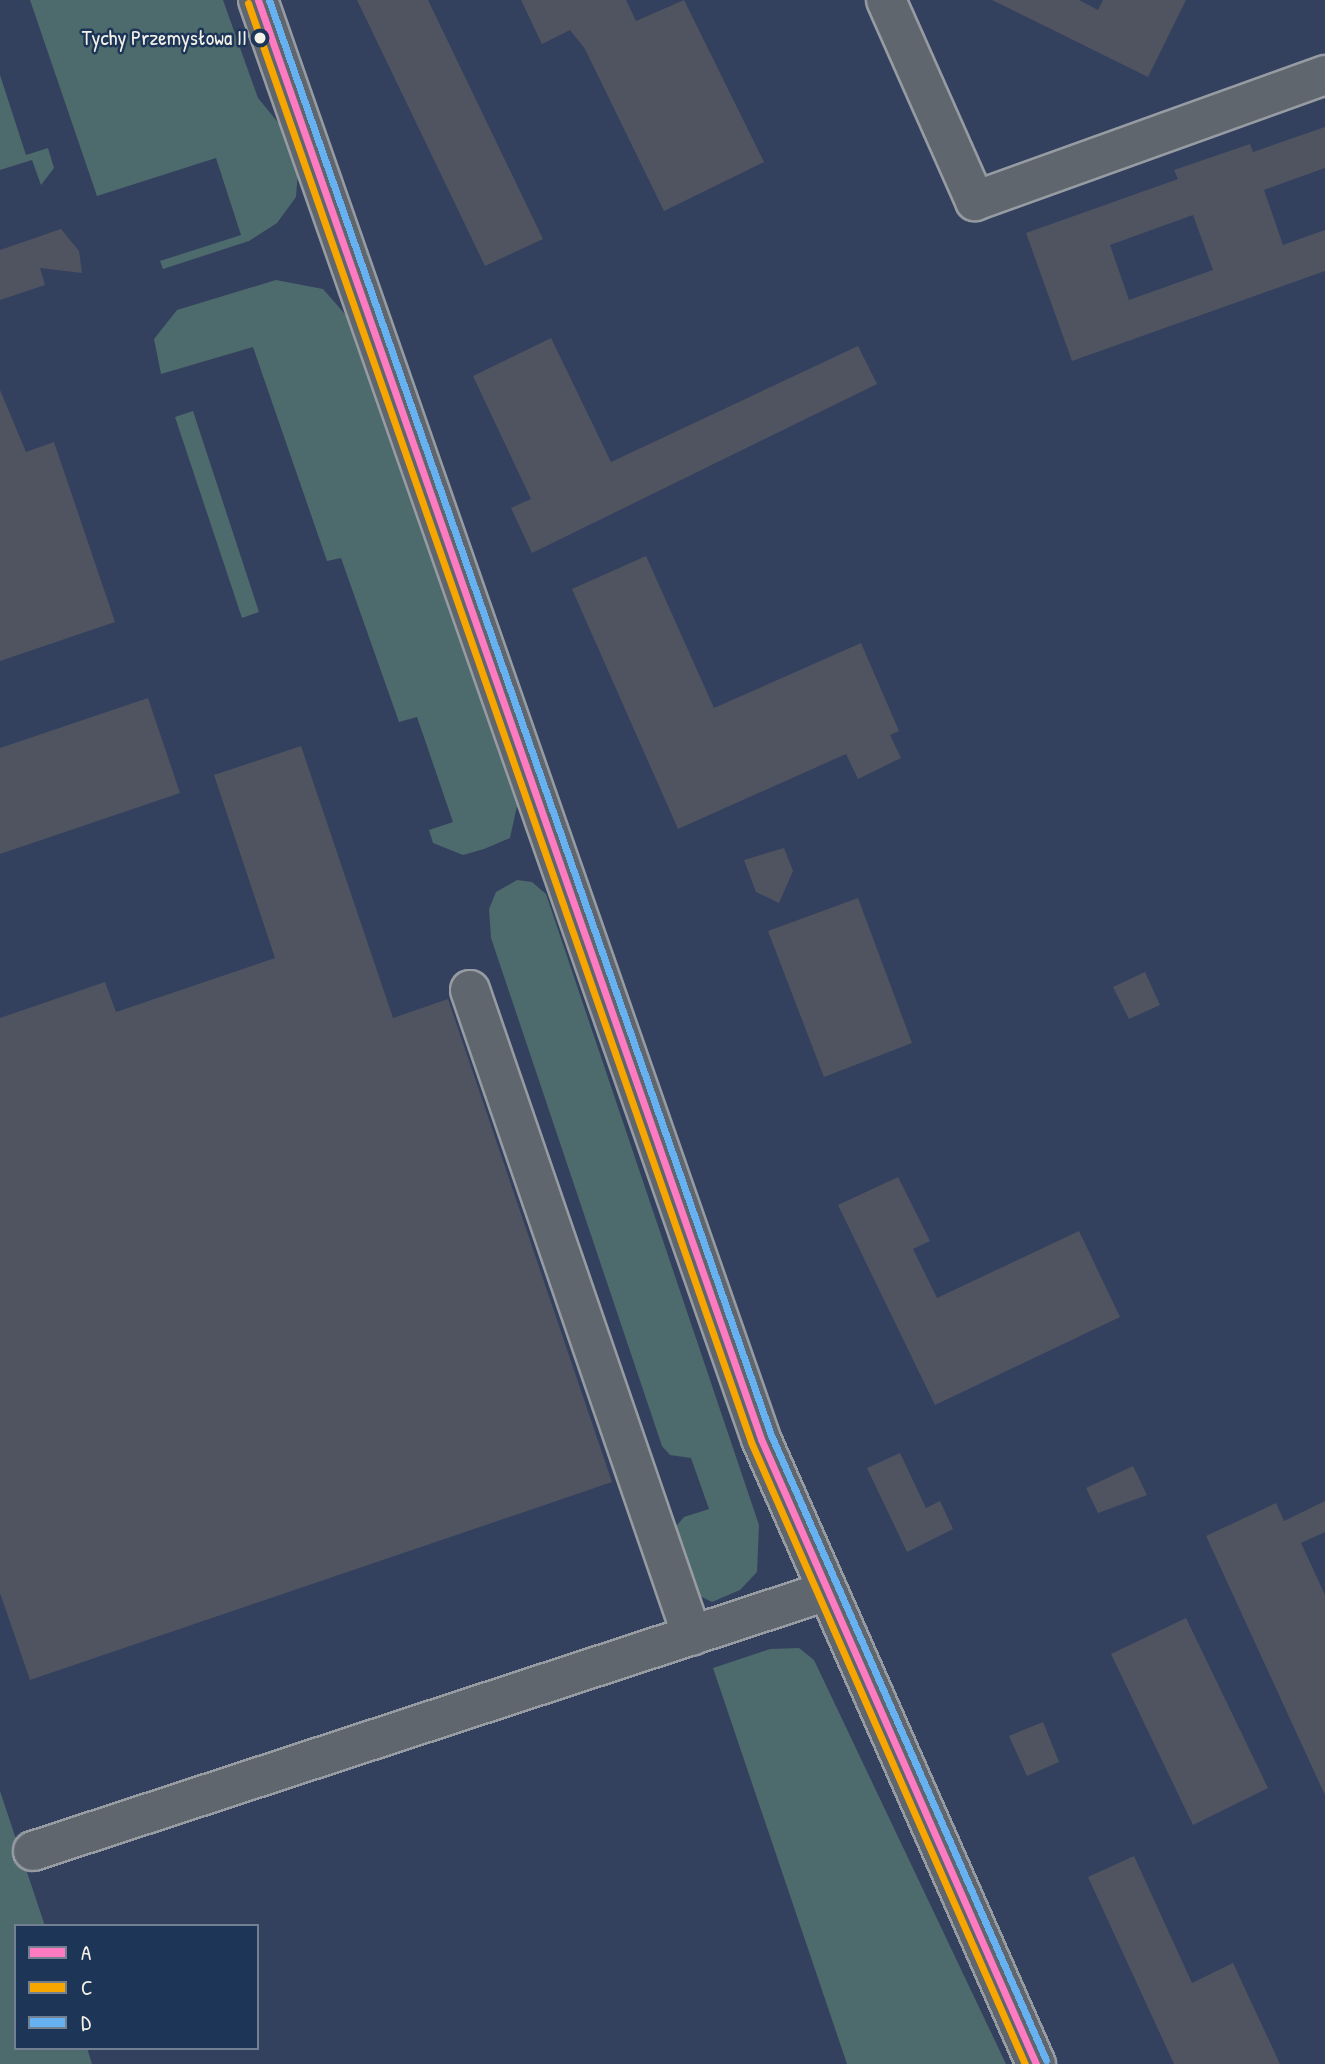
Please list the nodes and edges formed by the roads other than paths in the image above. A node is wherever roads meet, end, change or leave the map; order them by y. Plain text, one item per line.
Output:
1 (258, 0) edge
2 (886, 0) edge
3 (1325, 75) edge
4 (470, 990) dead end
5 (827, 1591) junction
6 (692, 1636) junction
7 (33, 1851) dead end
8 (1036, 2064) edge

1 - 5 street
2 - 3 street
4 - 6 street
5 - 6 street
5 - 8 street
6 - 7 street

